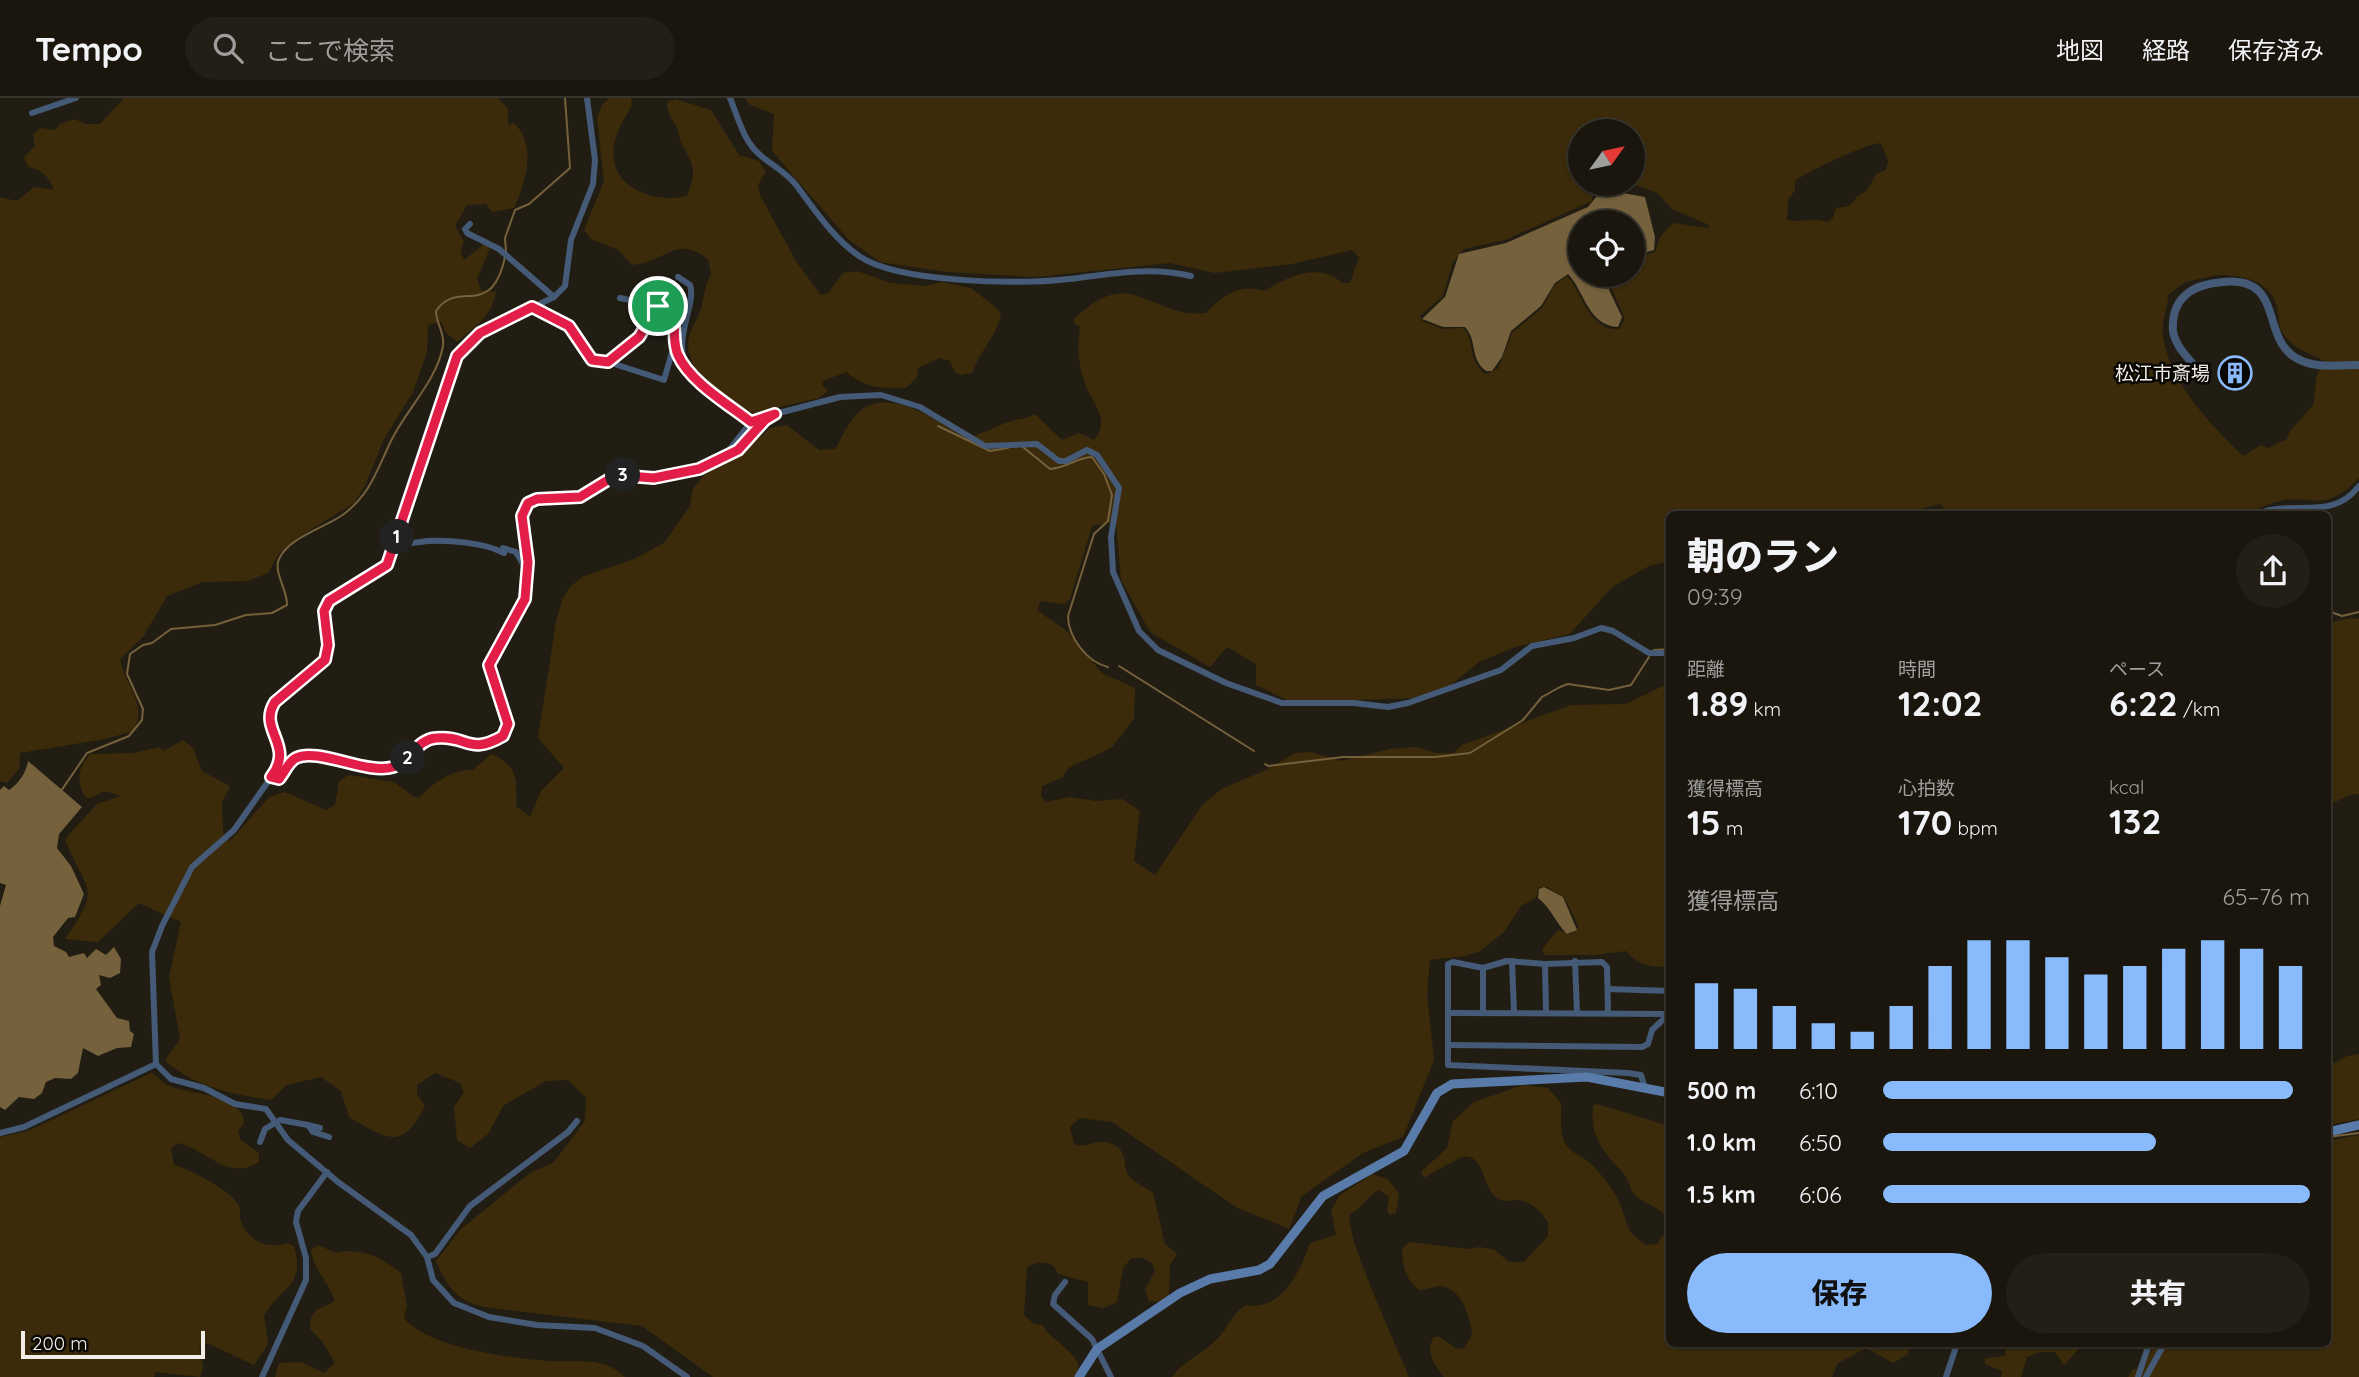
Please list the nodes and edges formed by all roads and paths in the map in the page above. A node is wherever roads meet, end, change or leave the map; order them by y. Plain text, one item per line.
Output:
1 (76, 98) edge
2 (587, 98) edge
3 (730, 98) edge
4 (32, 113) dead end
5 (470, 224) dead end
6 (1191, 276) dead end
7 (678, 277) dead end
8 (648, 286) dead end
9 (554, 296) junction
10 (620, 298) dead end
11 (658, 306) junction
12 (532, 307) junction
13 (671, 311) junction
14 (676, 349) junction
15 (608, 362) junction
16 (2359, 365) edge
17 (686, 366) junction
18 (2199, 371) dead end
19 (775, 414) junction
20 (751, 422) junction
21 (724, 457) junction
22 (2359, 486) edge
23 (2266, 511) edge
24 (394, 544) junction
25 (528, 572) junction
26 (1666, 653) edge
27 (271, 777) junction
28 (1512, 961) junction
29 (1575, 961) junction
30 (1545, 964) junction
31 (1483, 968) junction
32 (1608, 989) junction
33 (1666, 991) edge
34 (1608, 1012) junction
35 (1449, 1013) junction
36 (1483, 1013) junction
37 (1514, 1013) junction
38 (1546, 1013) junction
39 (1577, 1013) junction
40 (1666, 1014) edge
41 (1666, 1017) edge
42 (1448, 1045) junction
43 (156, 1064) junction
44 (1645, 1088) junction
45 (1666, 1092) edge
46 (577, 1121) dead end
47 (276, 1122) junction
48 (308, 1125) junction
49 (2359, 1125) edge
50 (320, 1128) dead end
51 (2331, 1131) edge
52 (0, 1133) edge
53 (329, 1137) dead end
54 (260, 1142) dead end
55 (327, 1172) junction
56 (427, 1257) junction
57 (1065, 1282) dead end
58 (1956, 1347) edge
59 (2147, 1347) edge
60 (2162, 1347) edge
61 (1097, 1349) junction
62 (262, 1377) edge
63 (687, 1377) edge
64 (1079, 1377) edge
65 (1111, 1377) edge
66 (1946, 1377) edge
67 (2138, 1377) edge
68 (2146, 1377) edge

1 - 4 street
2 - 9 street
3 - 6 street
5 - 9 street
7 - 17 street
8 - 13 street
9 - 12 street
10 - 11 street
11 - 13 street
11 - 15 street
12 - 15 street
12 - 24 street
13 - 14 street
14 - 15 street
14 - 17 street
16 - 18 street
17 - 20 street
19 - 20 street
19 - 21 street
19 - 26 street
20 - 21 street
21 - 25 street
22 - 23 street
24 - 25 street
24 - 27 street
25 - 27 street
27 - 43 street
28 - 30 street
28 - 31 street
28 - 37 street
29 - 30 street
29 - 32 street
29 - 39 street
30 - 38 street
31 - 35 street
31 - 36 street
32 - 33 street
32 - 34 street
34 - 39 street
34 - 40 street
35 - 36 street
35 - 42 street
36 - 37 street
37 - 38 street
38 - 39 street
41 - 42 street
42 - 44 street
43 - 47 street
43 - 52 street
44 - 45 main road
44 - 61 main road
46 - 56 street
47 - 48 street
47 - 54 street
47 - 55 street
48 - 50 street
48 - 53 street
49 - 51 main road
55 - 56 street
55 - 62 street
56 - 63 street
57 - 61 street
58 - 66 street
59 - 67 street
60 - 68 street
61 - 64 main road
61 - 65 street

